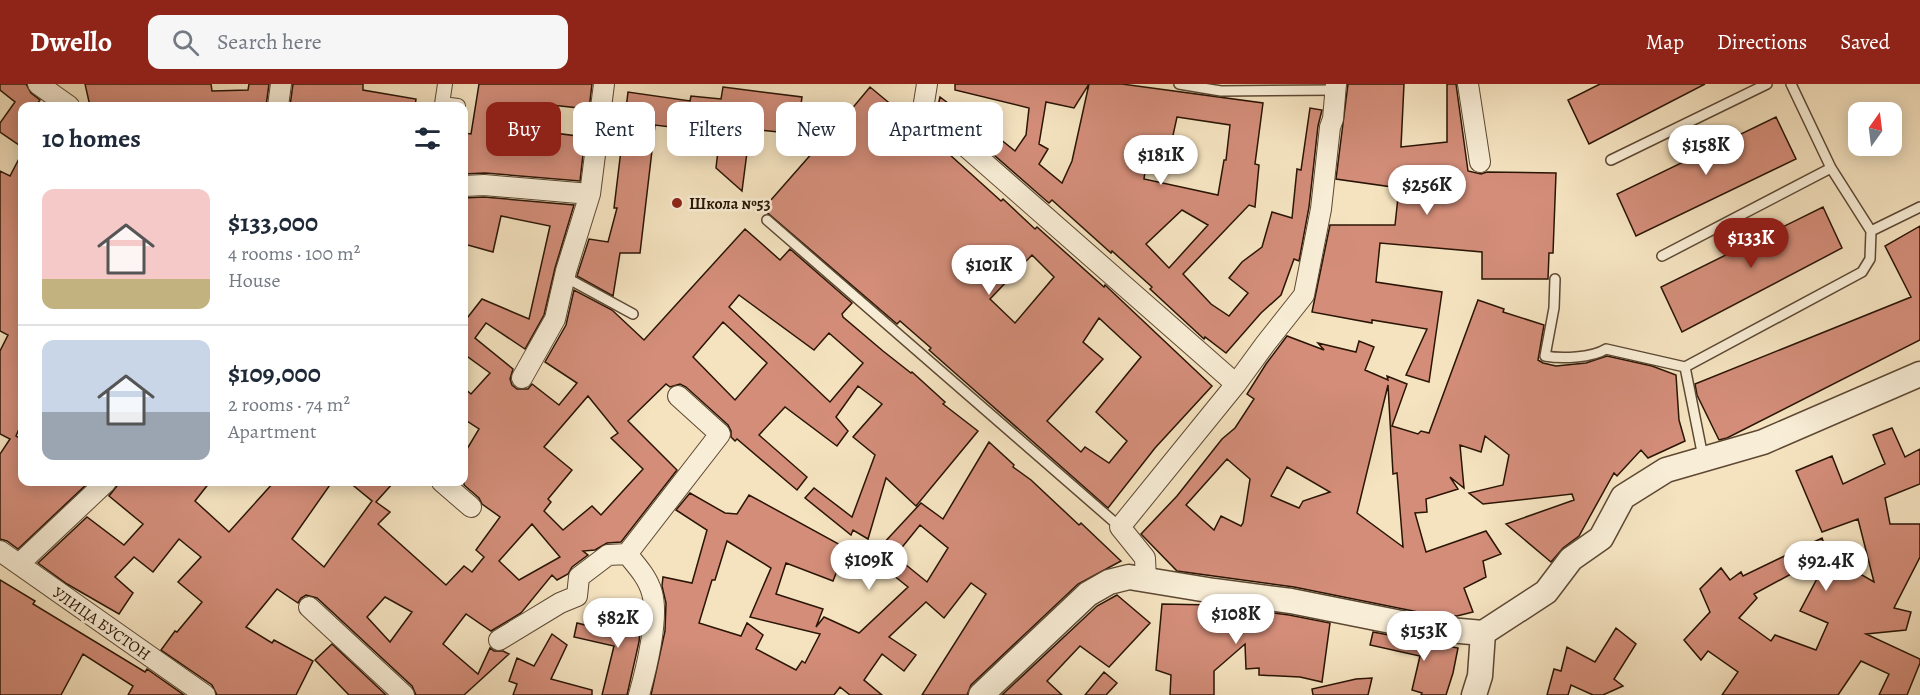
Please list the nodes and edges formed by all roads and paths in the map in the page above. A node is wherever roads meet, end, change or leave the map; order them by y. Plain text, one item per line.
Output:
1 (38, 84) edge
2 (281, 84) edge
3 (445, 84) edge
4 (604, 84) edge
5 (927, 84) edge
6 (1179, 84) edge
7 (1468, 84) edge
8 (1767, 84) edge
9 (1791, 84) edge
10 (1336, 87) edge
11 (63, 102) edge
12 (279, 102) edge
13 (442, 102) edge
14 (1611, 160) dead end
15 (1480, 162) dead end
16 (1831, 168) junction
17 (468, 186) edge
18 (590, 194) junction
19 (1920, 207) edge
20 (767, 220) dead end
21 (1871, 231) junction
22 (1662, 256) dead end
23 (565, 277) junction
24 (1555, 279) dead end
25 (633, 314) dead end
26 (1685, 367) junction
27 (1920, 374) edge
28 (522, 378) dead end
29 (1236, 384) junction
30 (678, 396) dead end
31 (1704, 459) junction
32 (102, 486) edge
33 (447, 486) edge
34 (471, 507) dead end
35 (1120, 527) junction
36 (0, 551) edge
37 (627, 554) junction
38 (19, 564) junction
39 (1146, 580) junction
40 (309, 607) dead end
41 (1483, 633) junction
42 (499, 640) dead end
43 (393, 691) edge
44 (205, 695) edge
45 (639, 695) edge
46 (981, 695) edge
47 (1474, 695) edge

1 - 11 street
2 - 12 street
3 - 13 street
4 - 18 street
5 - 29 street
6 - 10 lane
7 - 15 street
8 - 14 lane
9 - 16 lane
10 - 29 street
16 - 21 lane
16 - 22 lane
17 - 18 street
18 - 23 street
19 - 21 lane
20 - 35 lane
21 - 26 lane
23 - 25 lane
23 - 28 street
24 - 26 lane
26 - 31 lane
27 - 31 street
29 - 35 street
30 - 37 street
31 - 41 street
32 - 38 street
33 - 34 street
35 - 39 street
36 - 38 street, УЛИЦА БУСТОН
37 - 42 street
37 - 45 street
38 - 44 street, УЛИЦА БУСТОН
39 - 41 street
39 - 46 street
40 - 43 street
41 - 47 street

